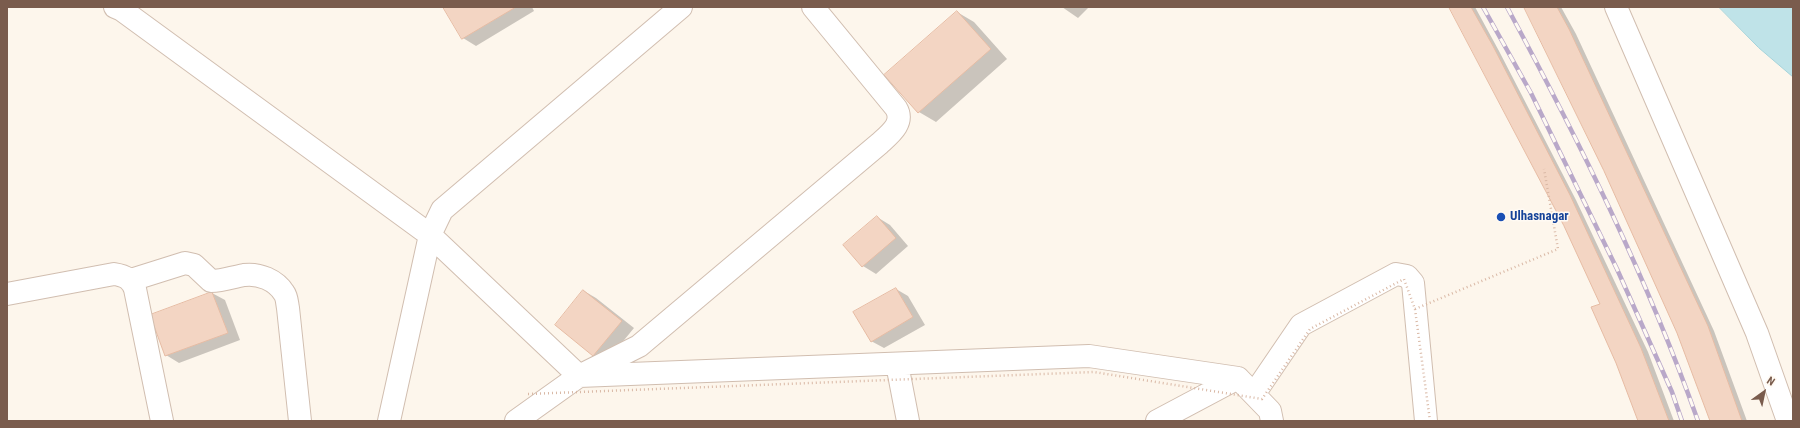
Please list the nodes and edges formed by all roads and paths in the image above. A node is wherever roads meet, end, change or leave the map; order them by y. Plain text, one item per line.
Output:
1 (681, 7) edge
2 (813, 7) edge
3 (1616, 7) edge
4 (120, 8) edge
5 (1544, 169) dead end
6 (430, 234) junction
7 (131, 280) junction
8 (7, 294) edge
9 (1415, 309) junction
10 (897, 364) junction
11 (579, 376) junction
12 (1238, 378) junction
13 (528, 394) dead end
14 (1254, 394) junction
15 (162, 421) edge
16 (300, 421) edge
17 (389, 421) edge
18 (516, 421) edge
19 (908, 421) edge
20 (1157, 421) edge
21 (1272, 421) edge
22 (1426, 421) edge
23 (1430, 421) edge
24 (1788, 421) edge

1 - 6 street
2 - 11 street
3 - 24 street
4 - 6 street
5 - 9 path, bridge
6 - 11 street
6 - 17 street
7 - 8 street
7 - 15 street
7 - 16 street
9 - 13 path, bridge
9 - 23 path, bridge
10 - 11 street
10 - 12 street
10 - 19 street
11 - 18 street
12 - 14 street
12 - 20 street
14 - 21 street
14 - 22 street

